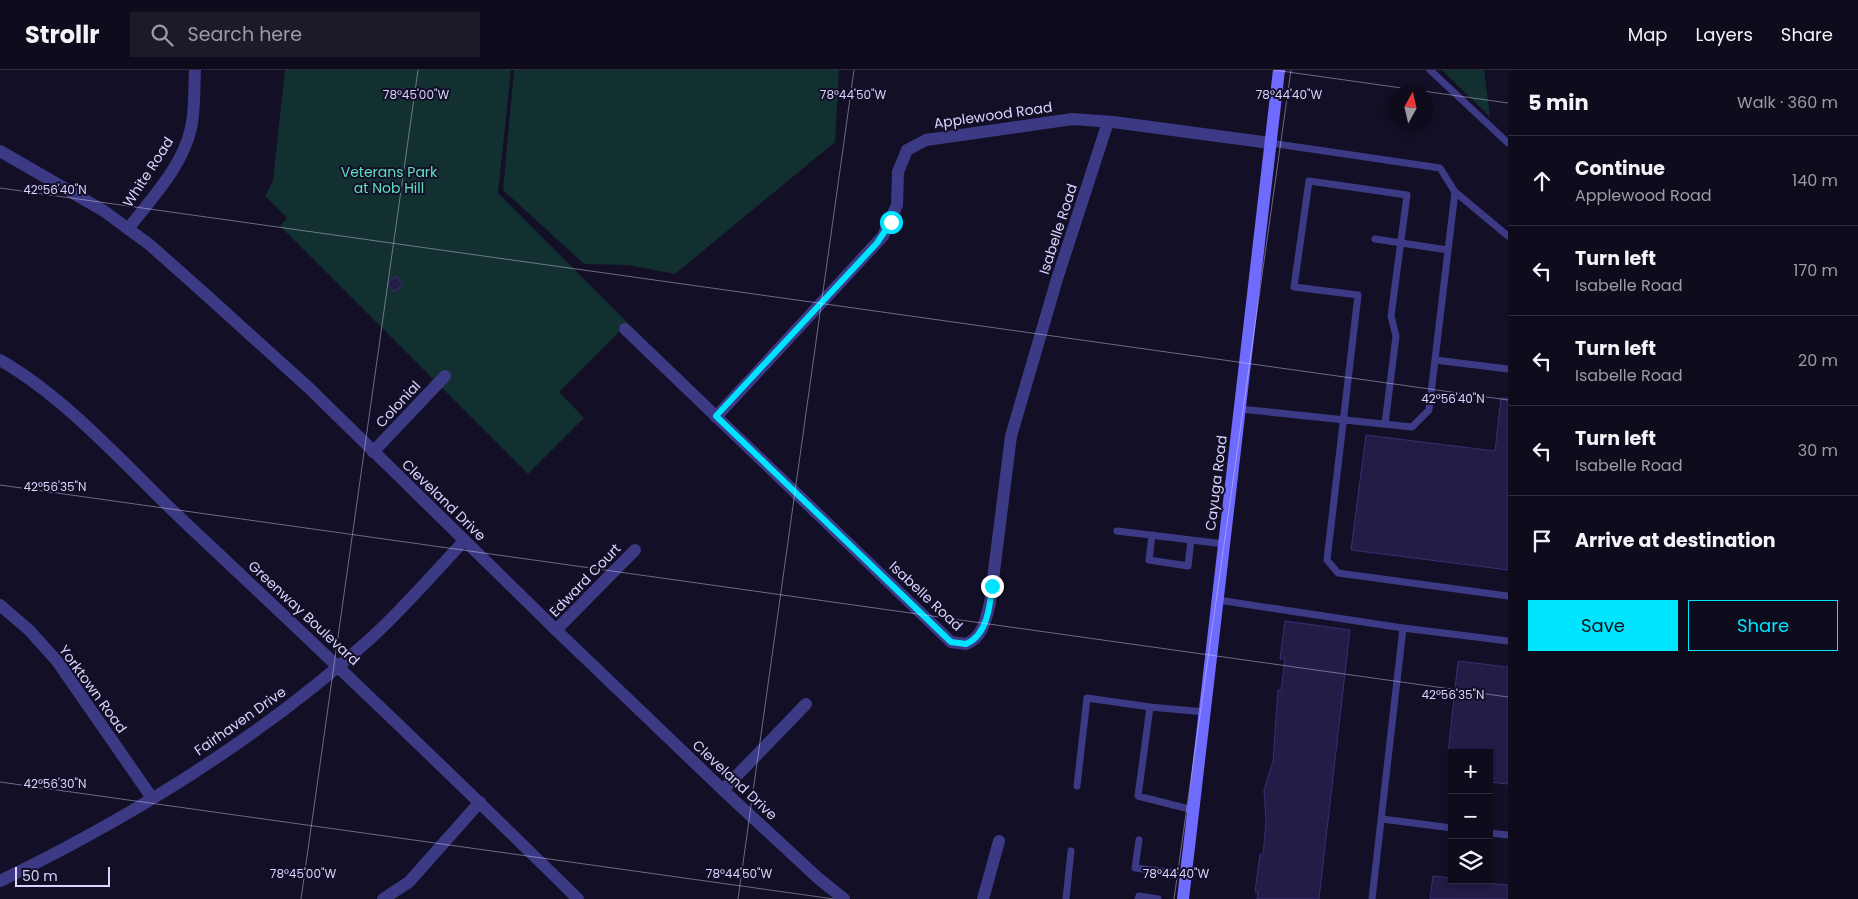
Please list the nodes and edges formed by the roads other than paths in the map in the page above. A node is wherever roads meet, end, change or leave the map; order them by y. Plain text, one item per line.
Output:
1 (195, 70) edge
2 (1279, 70) edge
3 (1430, 70) edge
4 (1108, 122) junction
5 (1270, 143) junction
6 (1508, 143) edge
7 (0, 150) edge
8 (1454, 191) junction
9 (128, 229) junction
10 (1508, 236) edge
11 (1375, 239) dead end
12 (1401, 243) junction
13 (1448, 250) junction
14 (625, 329) dead end
15 (0, 360) edge
16 (1435, 360) junction
17 (1508, 370) edge
18 (445, 376) dead end
19 (1240, 409) junction
20 (716, 416) junction
21 (1342, 420) junction
22 (1386, 424) junction
23 (373, 452) junction
24 (1118, 531) dead end
25 (1152, 535) junction
26 (1191, 540) junction
27 (464, 542) junction
28 (1224, 544) junction
29 (635, 550) dead end
30 (1508, 596) edge
31 (1218, 600) junction
32 (0, 604) edge
33 (1403, 628) junction
34 (556, 630) junction
35 (1508, 641) edge
36 (338, 665) junction
37 (806, 704) dead end
38 (1150, 707) junction
39 (1205, 712) junction
40 (1077, 786) dead end
41 (723, 790) junction
42 (152, 798) junction
43 (480, 802) junction
44 (1193, 810) junction
45 (1382, 819) junction
46 (1448, 827) edge
47 (1493, 833) edge
48 (1508, 835) edge
49 (1139, 840) dead end
50 (999, 841) dead end
51 (1071, 851) dead end
52 (1186, 874) junction
53 (0, 881) edge
54 (383, 899) edge
55 (578, 899) edge
56 (844, 899) edge
57 (983, 899) edge
58 (1066, 899) edge
59 (1138, 899) edge
60 (1158, 899) edge
61 (1183, 899) edge
62 (1372, 899) edge

1 - 9 street, White Road
2 - 5 main road, Cayuga Road
3 - 6 lane
4 - 5 street, Applewood Road
4 - 20 street, Applewood Road
4 - 20 street, Isabelle Road
5 - 8 lane
5 - 19 main road, Cayuga Road
7 - 9 street, Cleveland Drive
8 - 10 lane
8 - 13 lane
9 - 23 street, Cleveland Drive
11 - 12 lane
12 - 13 lane
12 - 21 lane
12 - 22 lane
13 - 16 lane
14 - 20 street, Isabelle Road
15 - 36 street, Greenway Boulevard
16 - 17 lane
16 - 22 lane
18 - 23 street, Colonial
19 - 21 lane
19 - 28 main road, Cayuga Road
21 - 22 lane
21 - 30 lane
23 - 27 street, Cleveland Drive
24 - 25 lane
25 - 26 lane
25 - 26 lane
26 - 28 lane
27 - 34 street, Cleveland Drive
27 - 36 street, Fairhaven Drive
28 - 31 main road, Cayuga Road
29 - 34 street, Edward Court
31 - 33 lane
31 - 39 main road, Cayuga Road
32 - 42 street, Yorktown Road
33 - 35 lane
33 - 45 lane
34 - 41 street, Cleveland Drive
36 - 42 street, Fairhaven Drive
36 - 43 street, Greenway Boulevard
37 - 41 street
38 - 39 lane
38 - 40 lane
38 - 44 lane
39 - 44 main road, Cayuga Road
41 - 56 street, Cleveland Drive
42 - 53 street, Fairhaven Drive
43 - 54 street
43 - 55 street, Greenway Boulevard
44 - 52 main road, Cayuga Road
45 - 46 lane
45 - 62 lane
47 - 48 lane
49 - 52 lane
50 - 57 street
51 - 58 lane
52 - 61 main road, Cayuga Road
59 - 60 lane

